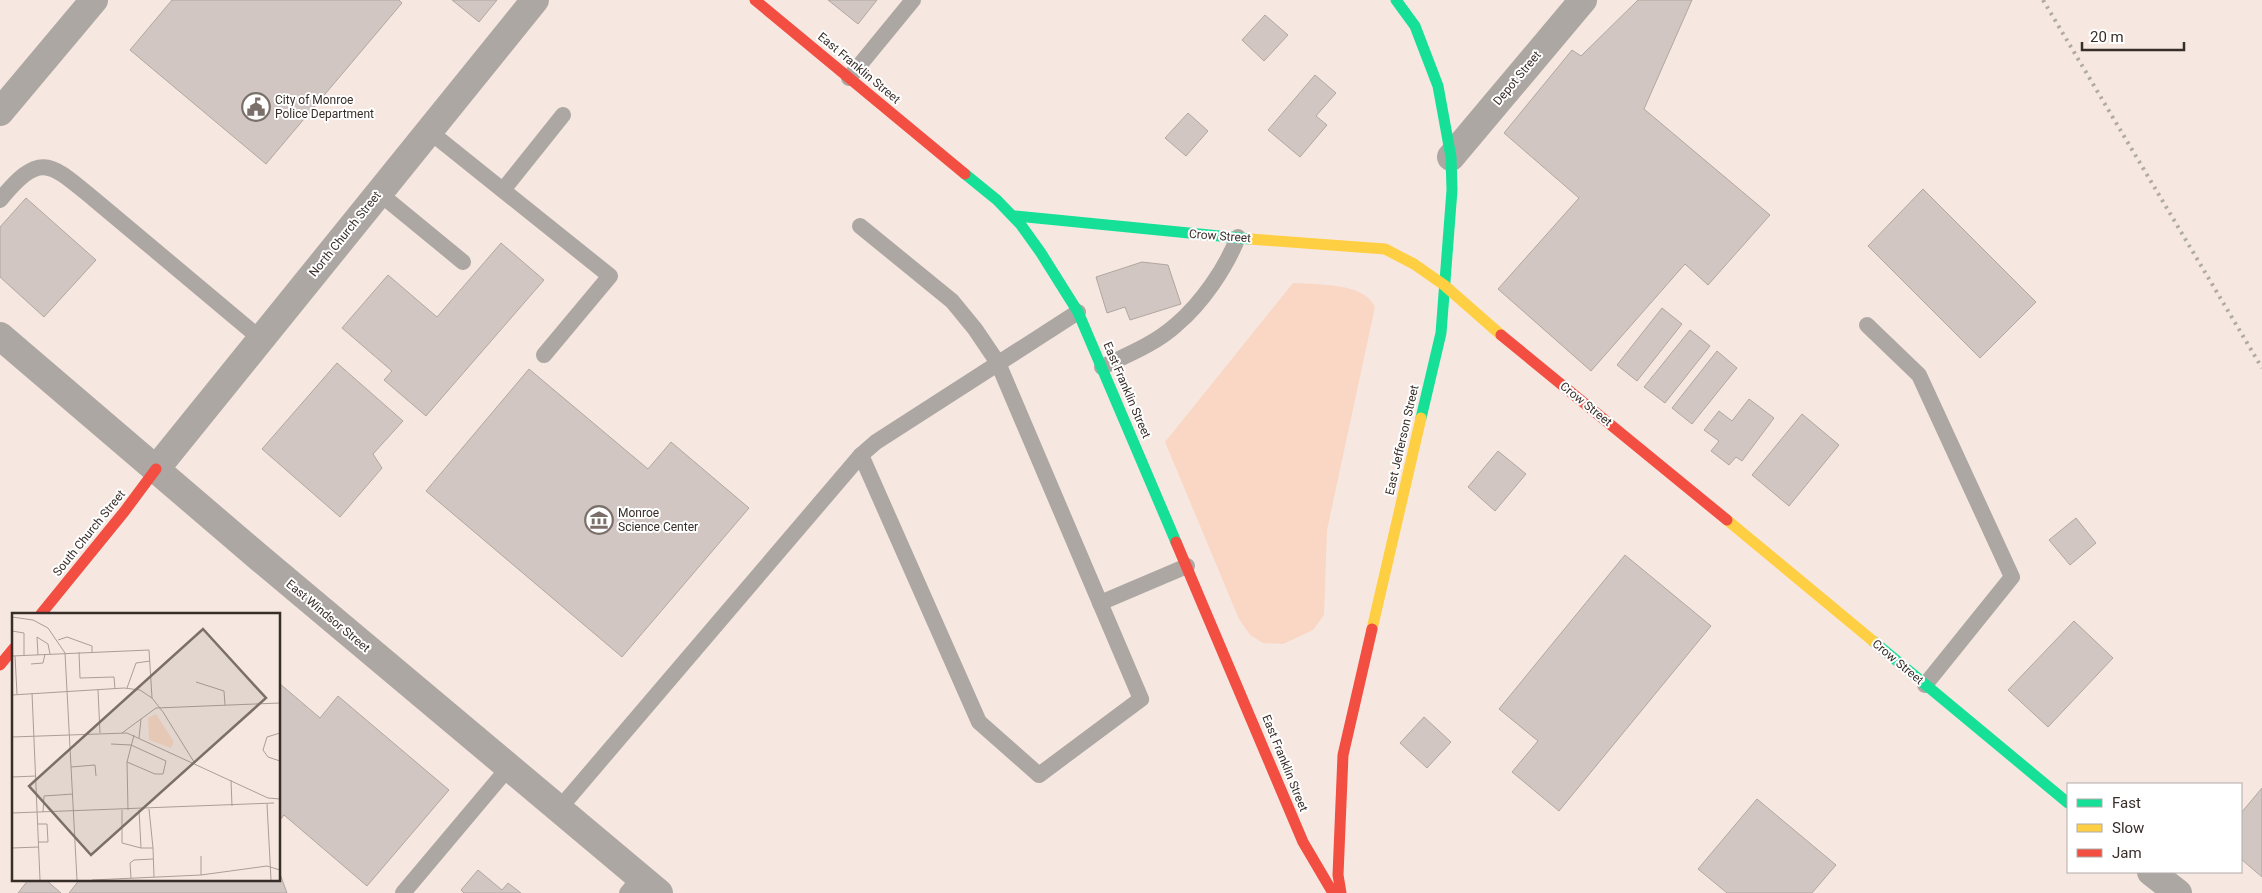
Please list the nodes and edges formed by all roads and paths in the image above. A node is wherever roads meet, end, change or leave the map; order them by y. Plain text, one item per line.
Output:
1 (94, 0) edge
2 (535, 0) edge
3 (755, 0) edge
4 (913, 0) edge
5 (1396, 0) edge
6 (1583, 0) edge
7 (849, 78) junction
8 (0, 112) edge
9 (563, 114) dead end
10 (429, 131) junction
11 (1451, 157) junction
12 (502, 190) junction
13 (379, 193) junction
14 (0, 200) edge
15 (1015, 216) junction
16 (860, 226) dead end
17 (1238, 237) junction
18 (463, 262) dead end
19 (1444, 285) junction
20 (1078, 312) junction
21 (1867, 325) dead end
22 (0, 336) edge
23 (261, 339) junction
24 (544, 355) dead end
25 (998, 363) junction
26 (1102, 367) junction
27 (861, 455) junction
28 (156, 469) junction
29 (1187, 566) junction
30 (1100, 603) junction
31 (42, 613) edge
32 (12, 650) edge
33 (0, 665) edge
34 (1926, 685) junction
35 (509, 768) junction
36 (2067, 803) edge
37 (559, 810) junction
38 (2152, 873) edge
39 (642, 888) edge
40 (402, 893) edge
41 (1333, 893) edge
42 (1340, 893) edge
43 (2178, 893) edge

1 - 8 street
2 - 10 street, North Church Street
3 - 7 main road, East Franklin Street
4 - 7 lane
5 - 11 main road, East Jefferson Street
6 - 11 street, Depot Street
7 - 15 main road, East Franklin Street
9 - 12 lane
10 - 12 lane
10 - 13 street, North Church Street
11 - 19 main road, East Jefferson Street
12 - 24 lane
13 - 18 lane
13 - 23 street, North Church Street
14 - 23 lane
15 - 17 main road, Crow Street
15 - 20 main road, East Franklin Street
16 - 25 lane
17 - 19 main road, Crow Street
17 - 26 lane
19 - 34 main road, Crow Street
19 - 42 main road, East Jefferson Street
20 - 25 lane
20 - 26 main road, East Franklin Street
21 - 34 lane
22 - 28 street, East Windsor Street
23 - 28 street, North Church Street
25 - 27 lane
25 - 30 lane
26 - 29 main road, East Franklin Street
27 - 30 lane
27 - 37 lane
28 - 31 main road, South Church Street
28 - 35 street, East Windsor Street
29 - 30 lane
29 - 41 main road, East Franklin Street
32 - 33 main road
34 - 36 main road, Crow Street
35 - 37 street, East Windsor Street
35 - 40 lane
37 - 39 street, East Windsor Street
38 - 43 street

